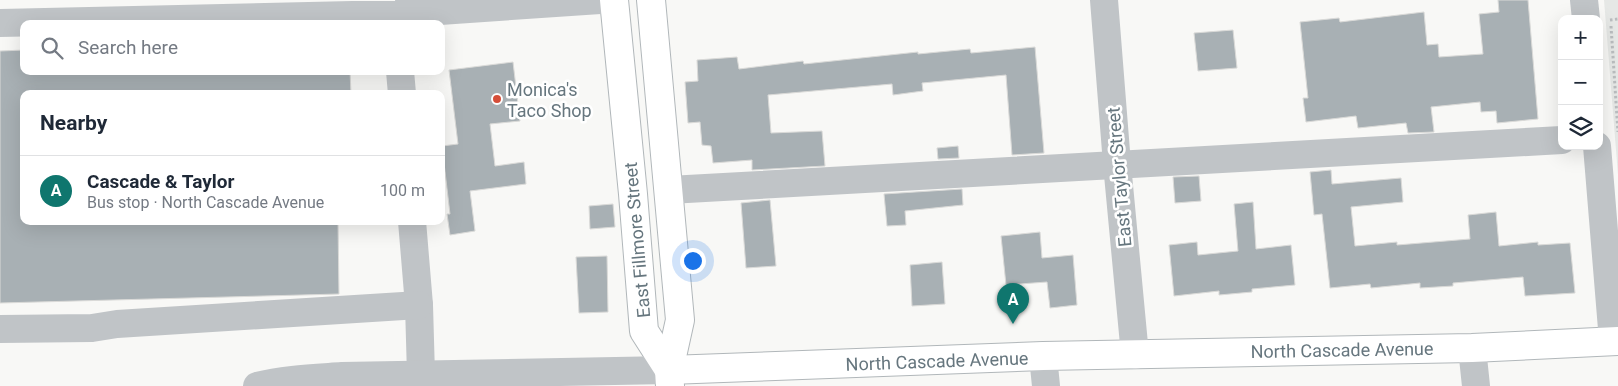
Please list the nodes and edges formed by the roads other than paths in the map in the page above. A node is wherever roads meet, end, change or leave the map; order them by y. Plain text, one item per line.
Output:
1 (600, 0) edge
2 (614, 0) edge
3 (651, 0) edge
4 (1104, 0) edge
5 (1584, 0) edge
6 (514, 3) edge
7 (126, 10) edge
8 (394, 13) edge
9 (1599, 15) edge
10 (29, 20) edge
11 (20, 21) edge
12 (0, 23) edge
13 (400, 75) edge
14 (402, 90) edge
15 (1558, 140) edge
16 (1597, 150) edge
17 (1116, 164) junction
18 (669, 190) junction
19 (412, 225) edge
20 (419, 305) junction
21 (0, 328) edge
22 (1615, 341) edge
23 (1472, 348) junction
24 (1135, 354) junction
25 (1043, 356) junction
26 (421, 375) junction
27 (669, 378) edge
28 (256, 386) edge
29 (1046, 386) edge
30 (1476, 386) edge

1 - 6 street
2 - 27 main road, East Fillmore Street
3 - 18 main road, East Fillmore Street
4 - 17 street, East Taylor Street
5 - 9 street
6 - 8 street
7 - 8 street
7 - 10 street
11 - 12 street
13 - 14 street
15 - 17 street
16 - 22 street
17 - 18 street
17 - 24 street, East Taylor Street
18 - 27 main road, East Fillmore Street
19 - 20 street
20 - 21 street
20 - 26 street
22 - 23 main road, North Cascade Avenue
23 - 24 main road, North Cascade Avenue
23 - 30 street
24 - 25 main road, North Cascade Avenue
25 - 27 main road, North Cascade Avenue
25 - 29 street
26 - 27 street, North Cascade Avenue
26 - 28 street, North Cascade Avenue

